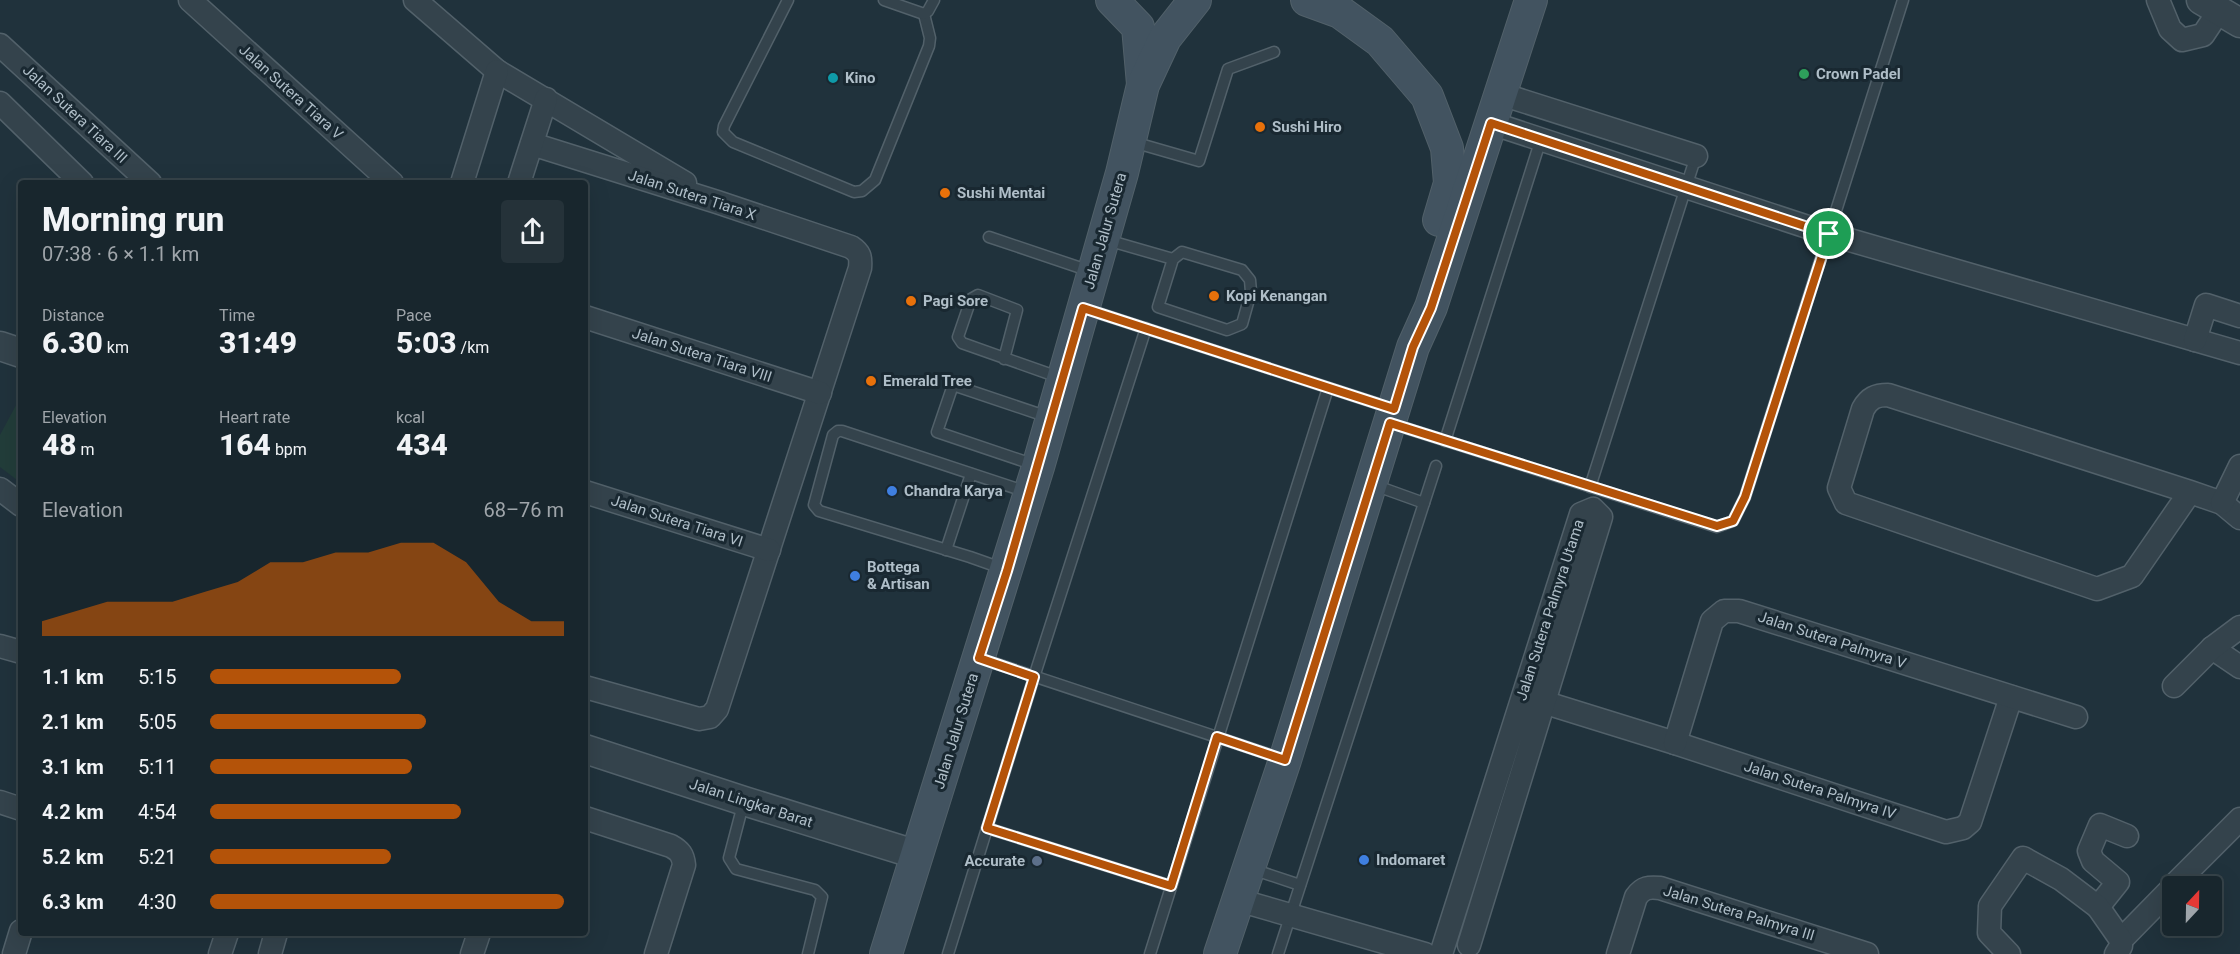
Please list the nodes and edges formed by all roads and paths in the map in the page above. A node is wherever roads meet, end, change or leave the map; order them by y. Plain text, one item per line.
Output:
1 (190, 0) edge
2 (415, 0) edge
3 (788, 0) edge
4 (884, 0) edge
5 (934, 0) edge
6 (1112, 0) edge
7 (1195, 0) edge
8 (1531, 0) edge
9 (1903, 0) edge
10 (2158, 0) edge
11 (1318, 2) edge
12 (2220, 12) edge
13 (924, 14) junction
14 (0, 45) edge
15 (1274, 52) dead end
16 (497, 71) junction
17 (1143, 85) junction
18 (1501, 93) junction
19 (546, 99) junction
20 (0, 103) edge
21 (1491, 123) junction
22 (1541, 140) junction
23 (1130, 141) junction
24 (532, 144) junction
25 (1696, 156) joint
26 (79, 180) edge
27 (147, 180) edge
28 (389, 180) edge
29 (463, 180) edge
30 (520, 180) edge
31 (1686, 187) junction
32 (717, 202) junction
33 (1829, 234) junction
34 (989, 237) dead end
35 (1103, 239) junction
36 (1173, 259) junction
37 (1094, 272) junction
38 (1083, 308) junction
39 (2240, 316) edge
40 (588, 319) edge
41 (1146, 328) junction
42 (2196, 340) junction
43 (0, 346) edge
44 (1413, 347) junction
45 (18, 352) edge
46 (2240, 353) edge
47 (1004, 359) junction
48 (1064, 379) junction
49 (1328, 388) junction
50 (820, 393) junction
51 (1392, 416) junction
52 (1052, 419) junction
53 (1445, 441) junction
54 (1436, 466) dead end
55 (2240, 466) edge
56 (971, 474) junction
57 (1034, 480) junction
58 (1371, 484) junction
59 (1590, 487) junction
60 (0, 489) edge
61 (2190, 492) junction
62 (588, 493) edge
63 (18, 503) edge
64 (1424, 503) junction
65 (2222, 503) junction
66 (2240, 518) edge
67 (769, 550) junction
68 (946, 550) junction
69 (1007, 571) junction
70 (2240, 627) edge
71 (0, 646) edge
72 (2212, 648) junction
73 (18, 651) edge
74 (979, 658) junction
75 (2240, 667) edge
76 (1034, 677) junction
77 (2174, 686) dead end
78 (588, 688) edge
79 (1522, 696) junction
80 (2012, 697) junction
81 (1544, 702) junction
82 (2076, 717) dead end
83 (1217, 737) junction
84 (1675, 743) junction
85 (588, 750) edge
86 (1285, 760) junction
87 (744, 801) junction
88 (0, 802) edge
89 (18, 808) edge
90 (588, 819) edge
91 (2240, 819) edge
92 (987, 828) junction
93 (2127, 836) dead end
94 (918, 855) junction
95 (1249, 868) junction
96 (2184, 876) edge
97 (1300, 885) junction
98 (1171, 886) junction
99 (2162, 899) edge
100 (1238, 900) junction
101 (2098, 907) junction
102 (1291, 915) junction
103 (19, 936) edge
104 (226, 936) edge
105 (275, 936) edge
106 (478, 936) edge
107 (2119, 947) edge
108 (1474, 950) edge
109 (1436, 953) edge
110 (14, 954) edge
111 (220, 954) edge
112 (270, 954) edge
113 (472, 954) edge
114 (656, 954) edge
115 (808, 954) edge
116 (886, 954) edge
117 (948, 954) edge
118 (1150, 954) edge
119 (1220, 954) edge
120 (1278, 954) edge
121 (1617, 954) edge
122 (1868, 954) edge
123 (2008, 954) edge

1 - 28 street, Jalan Sutera Tiara V
2 - 16 street
3 - 13 lane
4 - 13 lane
5 - 13 lane
6 - 17 main road
7 - 17 main road, Jalan Jalur Sutera
8 - 18 main road
9 - 33 lane
10 - 12 street
11 - 44 main road
14 - 27 street, Jalan Sutera Tiara III
15 - 23 lane
16 - 19 street
16 - 29 street
17 - 23 main road, Jalan Jalur Sutera
18 - 21 main road
18 - 25 street
19 - 24 street
19 - 32 street
20 - 26 street
21 - 22 street
21 - 44 main road
22 - 31 street
22 - 53 lane
23 - 35 main road, Jalan Jalur Sutera
24 - 30 street
24 - 32 street, Jalan Sutera Tiara X
25 - 31 lane
31 - 33 street
31 - 59 lane
32 - 50 street, Jalan Sutera Tiara X
33 - 42 street
33 - 59 lane
34 - 37 lane
35 - 36 lane
35 - 37 main road, Jalan Jalur Sutera
36 - 36 lane
37 - 38 main road, Jalan Jalur Sutera
38 - 41 lane
38 - 48 main road, Jalan Jalur Sutera
39 - 42 street
40 - 50 street, Jalan Sutera Tiara VIII
41 - 49 lane
41 - 76 lane
42 - 46 street
43 - 45 street
44 - 51 main road
47 - 47 lane
47 - 48 lane
48 - 52 main road, Jalan Jalur Sutera
49 - 51 lane
49 - 83 lane
50 - 67 street
51 - 53 lane
51 - 58 main road
52 - 57 main road, Jalan Jalur Sutera
52 - 57 lane
53 - 59 lane
54 - 64 lane
55 - 65 street
56 - 57 lane
56 - 68 lane
56 - 68 lane
57 - 69 main road, Jalan Jalur Sutera
58 - 64 lane
58 - 86 main road
60 - 63 street
61 - 61 street
61 - 65 street
62 - 67 street, Jalan Sutera Tiara VI
64 - 97 lane
65 - 66 street
67 - 78 street
68 - 69 lane
69 - 74 main road, Jalan Jalur Sutera
70 - 72 street
71 - 73 street
72 - 75 street
72 - 77 street
74 - 76 lane
74 - 94 main road, Jalan Jalur Sutera
76 - 83 lane
76 - 92 lane
79 - 81 street, Jalan Sutera Palmyra IV
79 - 81 street, Jalan Sutera Palmyra Utama
79 - 109 street, Jalan Sutera Palmyra Utama
80 - 82 street, Jalan Sutera Palmyra V
80 - 84 street, Jalan Sutera Palmyra IV
80 - 84 street, Jalan Sutera Palmyra V
81 - 84 street, Jalan Sutera Palmyra IV
81 - 108 street, Jalan Sutera Palmyra Utama
83 - 86 lane
83 - 98 lane
85 - 87 street, Jalan Lingkar Barat
86 - 95 main road
87 - 94 street, Jalan Lingkar Barat
87 - 115 lane
88 - 89 street
90 - 114 street
91 - 96 street
92 - 98 lane
92 - 117 lane
93 - 101 street
94 - 116 main road, Jalan Jalur Sutera
95 - 97 lane
95 - 100 main road
97 - 102 lane
98 - 118 lane
99 - 107 street
100 - 102 street
100 - 119 main road
101 - 107 street
101 - 123 street
102 - 109 street
102 - 120 lane
103 - 110 street
104 - 111 street
105 - 112 street
106 - 113 street
108 - 109 street
121 - 122 street, Jalan Sutera Palmyra III

